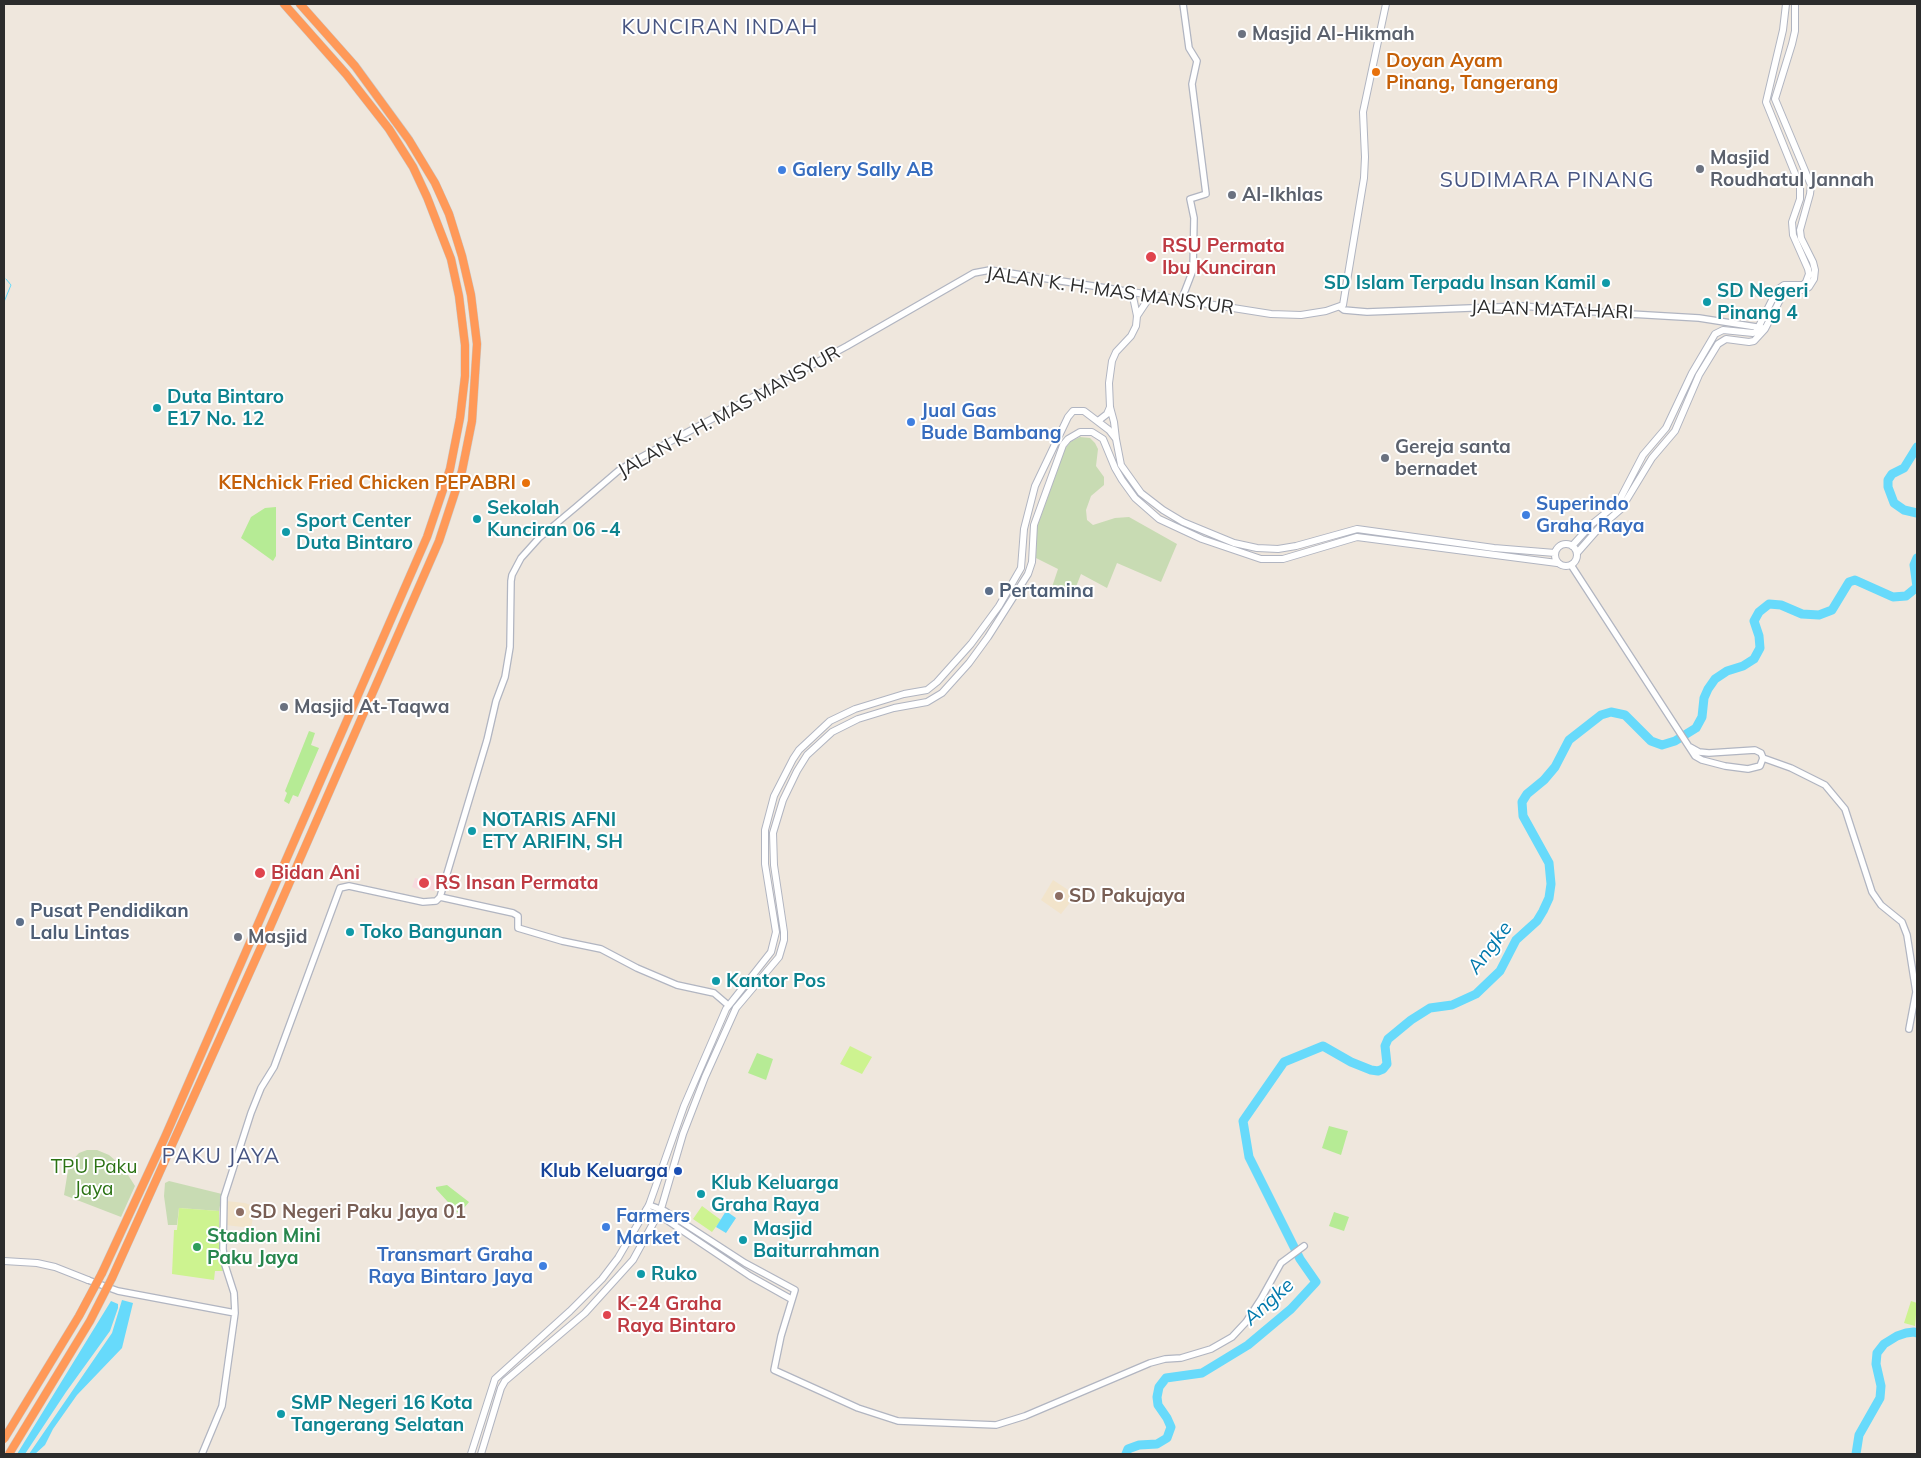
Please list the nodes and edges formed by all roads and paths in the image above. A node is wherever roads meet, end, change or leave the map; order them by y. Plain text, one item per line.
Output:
1 (284, 4) edge
2 (300, 4) edge
3 (1183, 4) edge
4 (1386, 4) edge
5 (1786, 4) edge
6 (1795, 4) edge
7 (1783, 30) junction
8 (1795, 32) junction
9 (1780, 41) junction
10 (1792, 44) junction
11 (1797, 151) junction
12 (1787, 155) junction
13 (1132, 292) junction
14 (1149, 295) junction
15 (1181, 300) junction
16 (1340, 307) junction
17 (1137, 316) junction
18 (1762, 328) junction
19 (1110, 407) junction
20 (1098, 421) junction
21 (1116, 439) junction
22 (1119, 468) junction
23 (1035, 486) junction
24 (1046, 490) junction
25 (1607, 517) junction
26 (1357, 529) junction
27 (1357, 537) junction
28 (1572, 546) junction
29 (1555, 553) junction
30 (1577, 553) junction
31 (1557, 563) junction
32 (1572, 565) junction
33 (1689, 746) junction
34 (1762, 761) junction
35 (440, 897) junction
36 (775, 939) junction
37 (784, 940) junction
38 (728, 1005) junction
39 (1908, 1029) dead end
40 (651, 1197) junction
41 (663, 1201) junction
42 (648, 1207) junction
43 (659, 1212) junction
44 (1303, 1246) dead end
45 (4, 1261) edge
46 (88, 1280) joint
47 (791, 1299) junction
48 (235, 1314) junction
49 (4, 1438) edge
50 (9, 1454) edge
51 (202, 1454) edge
52 (471, 1454) edge
53 (480, 1454) edge

1 - 49 highway, bridge
2 - 50 highway, bridge
3 - 15 street
4 - 16 main road
5 - 7 main road
6 - 8 main road
7 - 8 main road
7 - 9 main road
8 - 10 main road
9 - 10 main road
9 - 12 main road
10 - 11 main road
11 - 12 main road
11 - 18 main road
12 - 18 main road
13 - 14 main road, JALAN K. H. MAS MANSYUR
13 - 17 main road
13 - 35 street, JALAN K. H. MAS MANSYUR
14 - 15 main road, JALAN K. H. MAS MANSYUR
14 - 17 main road
15 - 16 main road, JALAN K. H. MAS MANSYUR
16 - 18 street, JALAN MATAHARI
17 - 19 main road
18 - 25 main road
18 - 25 main road
19 - 20 main road
19 - 21 main road
20 - 21 main road
20 - 23 main road
21 - 22 main road
22 - 24 main road
22 - 26 main road
22 - 27 main road
23 - 24 main road
23 - 36 main road
24 - 37 main road
25 - 28 main road
25 - 30 main road
26 - 27 main road
26 - 29 main road
27 - 31 main road
28 - 29 main road
28 - 30 main road
29 - 31 main road
30 - 32 main road
31 - 32 main road
32 - 33 street
33 - 34 street
33 - 34 street
34 - 39 street
35 - 38 street
35 - 48 street
36 - 37 street
36 - 38 main road
37 - 41 main road
38 - 40 main road
40 - 41 main road
40 - 42 main road
41 - 43 main road
42 - 43 street
42 - 52 main road
43 - 47 street
43 - 47 street
43 - 53 main road
44 - 47 street
45 - 46 main road
46 - 48 street
48 - 51 street

